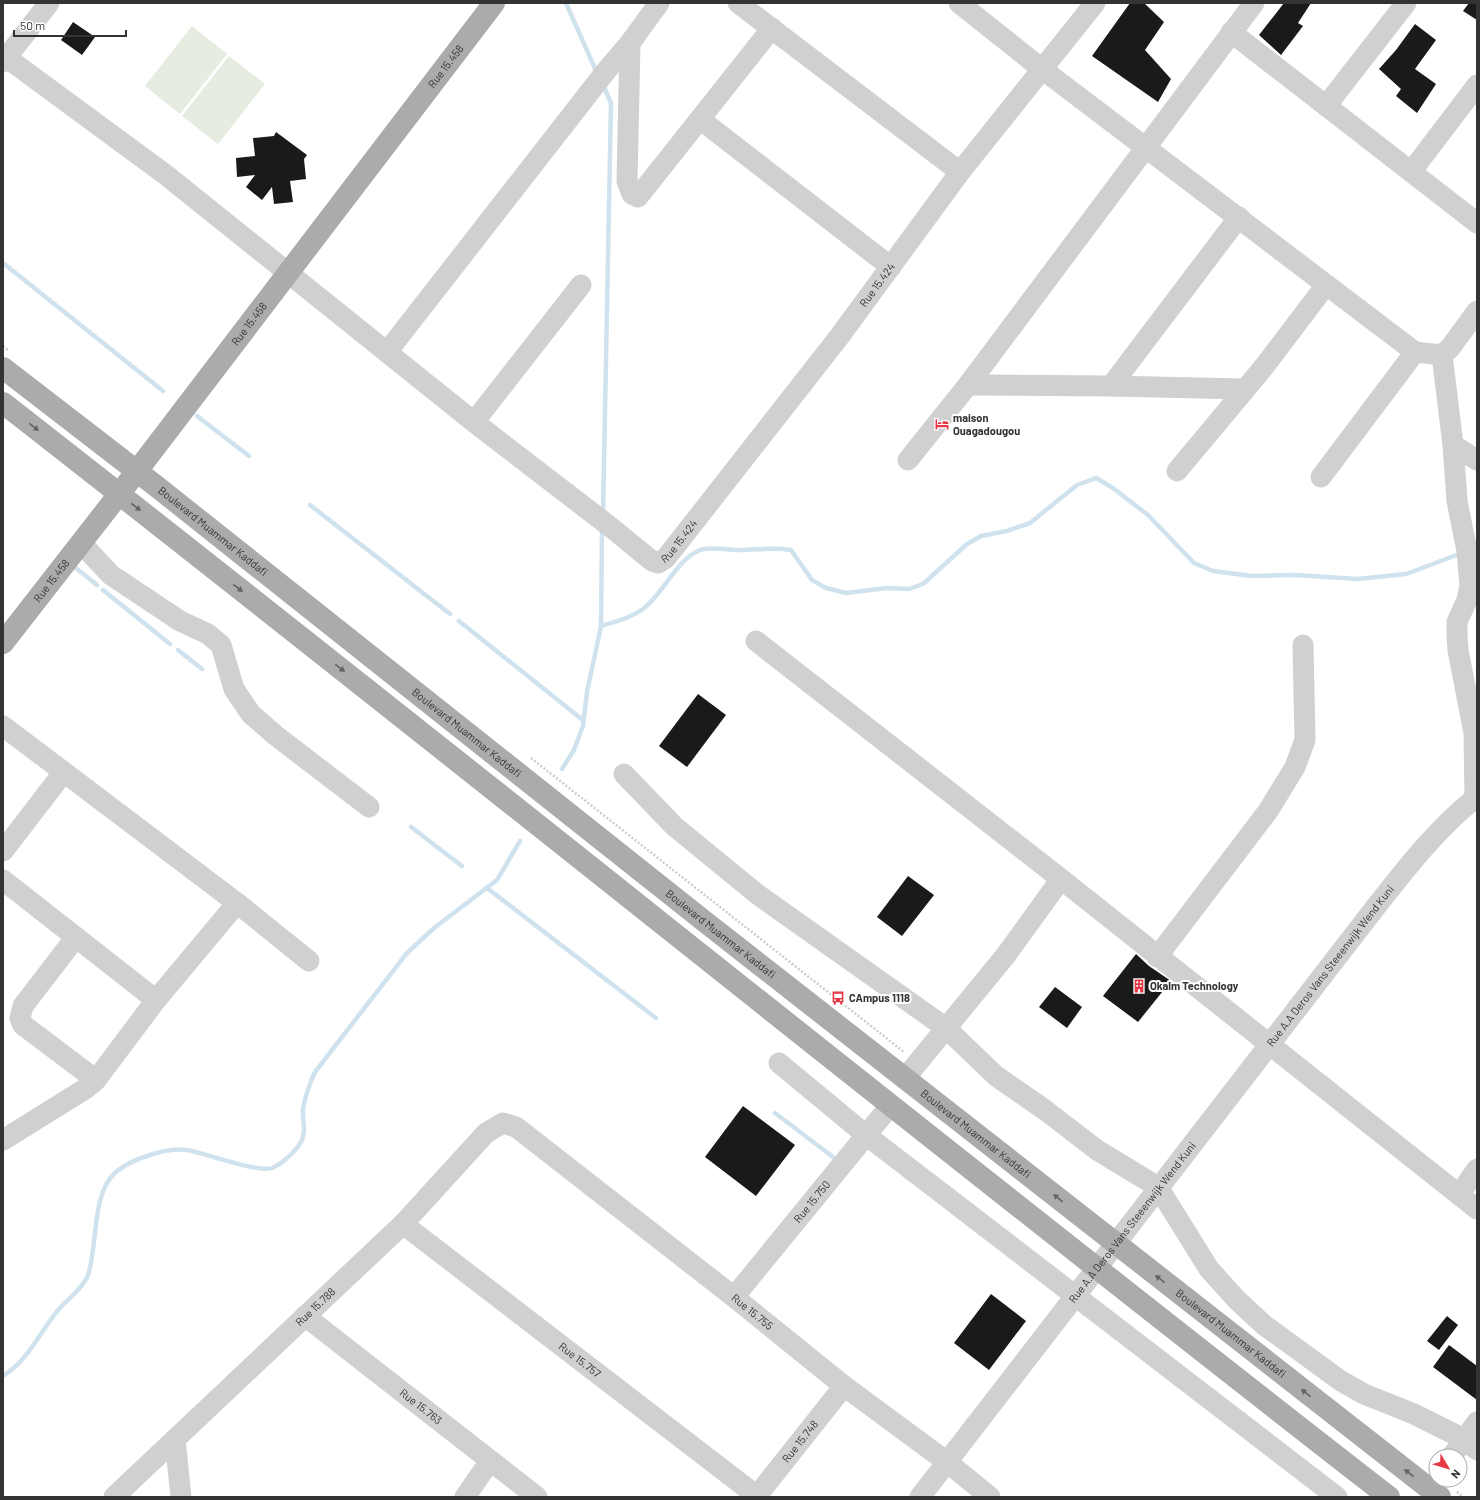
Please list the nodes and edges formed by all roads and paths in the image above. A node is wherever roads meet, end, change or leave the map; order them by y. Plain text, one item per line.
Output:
1 (49, 3) edge
2 (659, 3) edge
3 (738, 3) edge
4 (959, 3) edge
5 (1095, 3) edge
6 (1254, 3) edge
7 (1406, 3) edge
8 (489, 5) edge
9 (772, 28) junction
10 (1231, 32) junction
11 (630, 43) junction
12 (4, 58) edge
13 (1042, 69) junction
14 (1477, 85) edge
15 (1326, 106) junction
16 (701, 120) junction
17 (1146, 148) junction
18 (960, 172) junction
19 (1411, 172) junction
20 (1239, 217) junction
21 (1477, 223) edge
22 (891, 267) junction
23 (288, 273) junction
24 (1326, 285) junction
25 (581, 286) dead end
26 (1477, 311) edge
27 (387, 352) junction
28 (1415, 352) junction
29 (1442, 355) junction
30 (3, 368) edge
31 (968, 386) junction
32 (1111, 386) junction
33 (1244, 388) junction
34 (3, 403) edge
35 (474, 422) junction
36 (1453, 445) junction
37 (908, 460) dead end
38 (1477, 460) edge
39 (137, 471) junction
40 (1177, 471) dead end
41 (1321, 477) dead end
42 (119, 494) junction
43 (81, 543) junction
44 (1473, 586) edge
45 (756, 641) dead end
46 (3, 643) edge
47 (1303, 645) dead end
48 (3, 726) edge
49 (1475, 732) edge
50 (63, 773) junction
51 (624, 774) dead end
52 (1476, 799) edge
53 (370, 807) dead end
54 (3, 850) edge
55 (1061, 879) junction
56 (3, 880) edge
57 (237, 903) junction
58 (76, 937) junction
59 (1157, 957) junction
60 (309, 961) dead end
61 (156, 1000) junction
62 (946, 1028) junction
63 (1269, 1043) junction
64 (780, 1063) dead end
65 (906, 1077) junction
66 (96, 1080) junction
67 (890, 1106) junction
68 (516, 1127) joint
69 (866, 1135) junction
70 (3, 1140) edge
71 (1477, 1169) edge
72 (1158, 1187) junction
73 (1459, 1195) junction
74 (1477, 1209) edge
75 (403, 1224) junction
76 (1114, 1244) junction
77 (1095, 1269) junction
78 (734, 1296) junction
79 (1074, 1296) junction
80 (305, 1316) junction
81 (844, 1386) junction
82 (1477, 1422) edge
83 (175, 1439) junction
84 (1470, 1445) edge
85 (490, 1461) junction
86 (947, 1462) junction
87 (1428, 1483) edge
88 (756, 1496) edge
89 (114, 1497) edge
90 (181, 1497) edge
91 (465, 1497) edge
92 (537, 1497) edge
93 (920, 1497) edge
94 (990, 1497) edge
95 (1337, 1497) edge
96 (1389, 1497) edge

1 - 12 street
2 - 11 street
3 - 9 street
4 - 13 street
5 - 13 street, Rue 15.424
6 - 10 street
7 - 15 street
8 - 23 main road, Rue 15.458
9 - 16 street
9 - 18 street
10 - 15 street
10 - 17 street
11 - 16 street
11 - 27 street
12 - 23 street
13 - 17 street
13 - 18 street, Rue 15.424
14 - 19 street
15 - 19 street
16 - 22 street
17 - 20 street
17 - 31 street
18 - 22 street, Rue 15.424
19 - 21 street
20 - 24 street
20 - 32 street
22 - 35 street, Rue 15.424
23 - 27 street
23 - 39 main road, Rue 15.458
24 - 28 street
24 - 33 street
25 - 35 street
26 - 29 street
27 - 35 street
28 - 29 street
28 - 41 street
29 - 36 street, Rue A.A Deros Vans Steeenwijk Wend Kuni
30 - 39 main road, Boulevard Muammar Kaddafi
31 - 32 street
31 - 37 street
32 - 33 street
33 - 40 street
34 -> 42 main road
36 - 38 street
36 - 44 street, Rue A.A Deros Vans Steeenwijk Wend Kuni
39 - 42 main road, Rue 15.458
39 - 65 main road, Boulevard Muammar Kaddafi
42 - 43 main road, Rue 15.458
42 -> 67 main road
43 - 46 main road, Rue 15.458
43 - 53 street
44 - 49 street, Rue A.A Deros Vans Steeenwijk Wend Kuni
45 - 55 street
47 - 59 street
48 - 50 street
49 - 52 street, Rue A.A Deros Vans Steeenwijk Wend Kuni
50 - 54 street
50 - 57 street
51 - 62 street
52 - 63 street, Rue A.A Deros Vans Steeenwijk Wend Kuni
55 - 59 street
55 - 62 street
56 - 58 street
57 - 60 street
57 - 61 street
58 - 61 street
58 - 66 street
59 - 63 street
61 - 66 street
62 - 65 street
62 - 72 street
63 - 72 street, Rue A.A Deros Vans Steeenwijk Wend Kuni
63 - 73 street
64 - 69 street
76 -> 65 main road, Boulevard Muammar Kaddafi
66 - 70 street
67 - 69 street, Rue 15.750
67 - 77 main road
68 - 75 street, Rue 15.788
68 - 78 street, Rue 15.755
69 - 78 street, Rue 15.750
69 - 79 street
71 - 73 street
72 - 76 street, Rue A.A Deros Vans Steeenwijk Wend Kuni
72 - 84 street
73 - 74 street
75 - 80 street, Rue 15.788
75 - 88 street, Rue 15.757
76 - 77 street, Rue A.A Deros Vans Steeenwijk Wend Kuni
87 -> 76 main road, Boulevard Muammar Kaddafi
77 - 79 street, Rue A.A Deros Vans Steeenwijk Wend Kuni
77 - 96 main road
78 - 81 street, Rue 15.755
79 - 86 street, Rue A.A Deros Vans Steeenwijk Wend Kuni
79 - 95 street
80 - 83 street, Rue 15.788
80 - 85 street, Rue 15.763
81 - 86 street, Rue 15.755
81 - 88 street, Rue 15.748
82 - 84 street
83 - 89 street, Rue 15.788
83 - 90 street
85 - 91 street
85 - 92 street, Rue 15.763
86 - 93 street, Rue A.A Deros Vans Steeenwijk Wend Kuni
86 - 94 street, Rue 15.755

